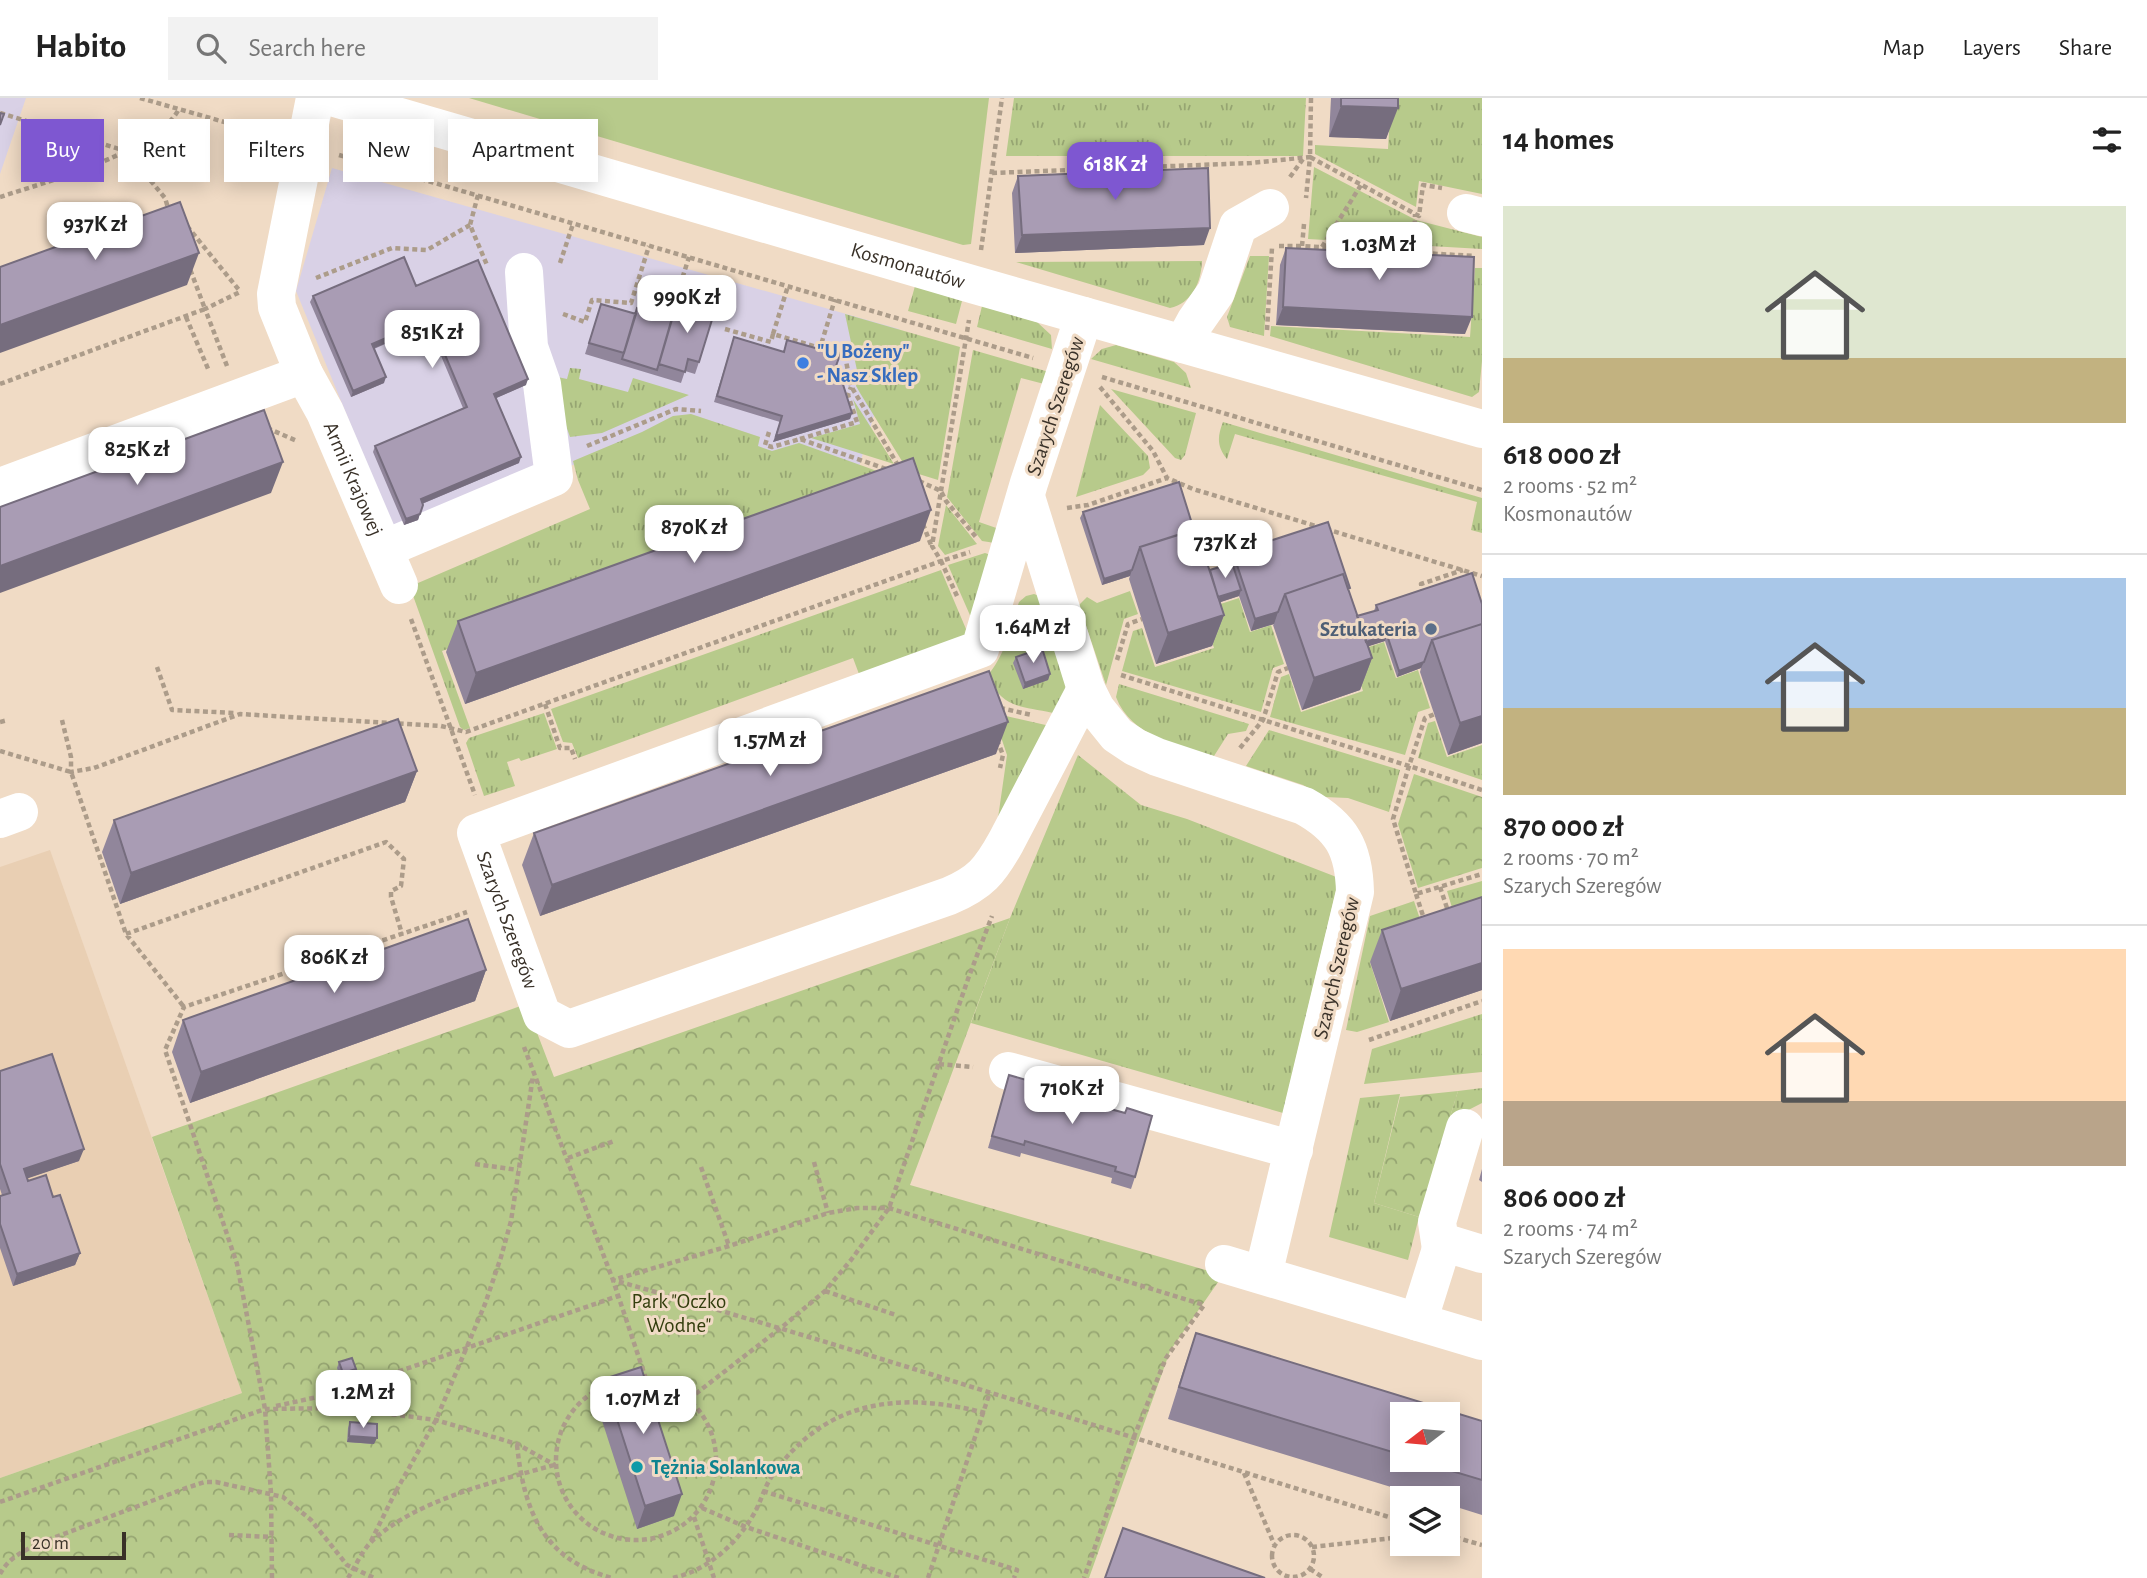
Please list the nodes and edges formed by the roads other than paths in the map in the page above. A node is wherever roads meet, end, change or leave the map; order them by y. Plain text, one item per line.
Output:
1 (315, 98) edge
2 (335, 98) edge
3 (1270, 208) dead end
4 (524, 272) dead end
5 (1084, 316) junction
6 (1183, 344) junction
7 (304, 374) junction
8 (1482, 429) edge
9 (0, 486) edge
10 (1026, 497) junction
11 (384, 549) junction
12 (399, 585) road end
13 (1100, 681) junction
14 (1008, 1071) dead end
15 (1465, 1128) dead end
16 (1294, 1150) junction
17 (1441, 1249) junction
18 (1482, 1254) edge
19 (1224, 1264) dead end
20 (1263, 1275) junction
21 (1418, 1322) junction
22 (1482, 1341) edge

1 - 7 street, Armii Krajowej
2 - 5 street, Kosmonautów
3 - 6 street
4 - 11 street
5 - 6 street, Kosmonautów
5 - 10 street, Szarych Szeregów
6 - 8 street, Kosmonautów
7 - 9 street
7 - 11 street, Armii Krajowej
10 - 13 street, Szarych Szeregów
10 - 13 street, Szarych Szeregów
11 - 12 street, Armii Krajowej
13 - 16 street, Szarych Szeregów
14 - 16 street
15 - 17 street
16 - 20 street, Szarych Szeregów
17 - 18 street
17 - 21 street
19 - 20 street
20 - 21 street
21 - 22 street

